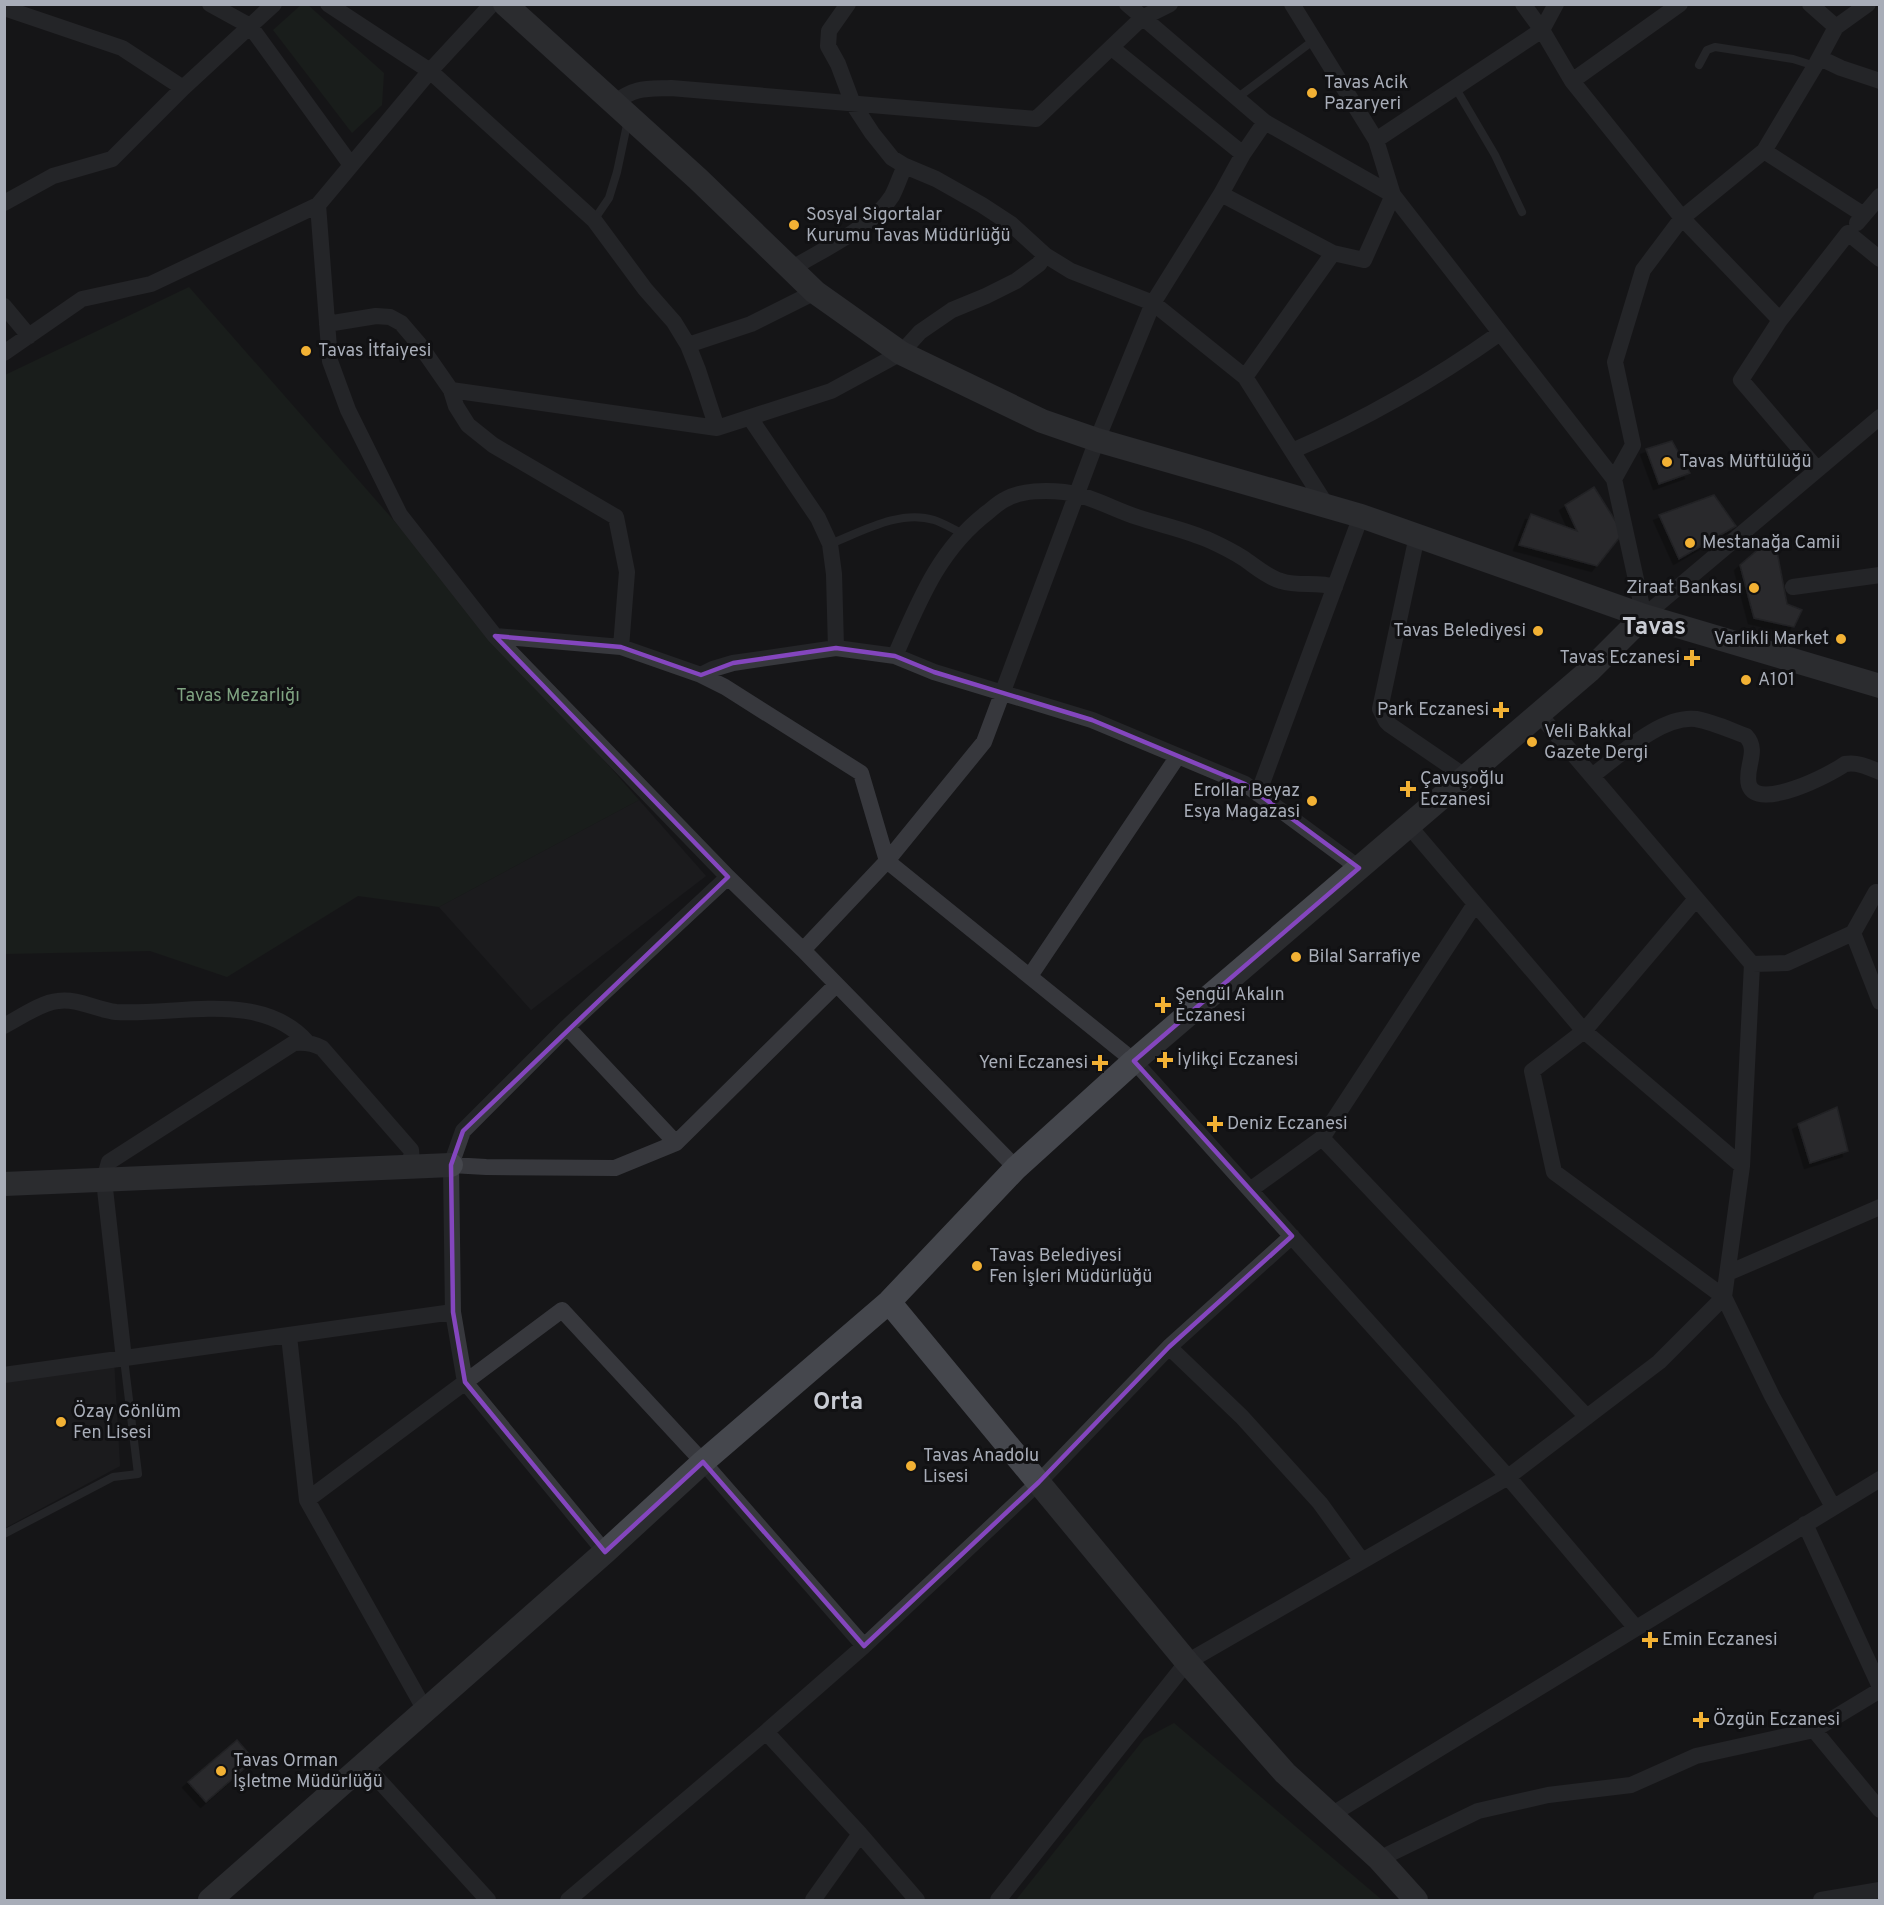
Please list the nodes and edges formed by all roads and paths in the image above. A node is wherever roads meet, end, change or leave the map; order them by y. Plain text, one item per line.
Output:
1 (210, 4) edge
2 (274, 4) edge
3 (328, 4) edge
4 (492, 4) edge
5 (505, 4) edge
6 (848, 4) edge
7 (1127, 4) edge
8 (1170, 4) edge
9 (1292, 4) edge
10 (1522, 4) edge
11 (1556, 4) edge
12 (1680, 4) edge
13 (1810, 4) edge
14 (1868, 4) edge
15 (4, 8) edge
16 (1142, 18) junction
17 (250, 26) junction
18 (1836, 27) junction
19 (1542, 30) junction
20 (1314, 40) junction
21 (1112, 48) junction
22 (1817, 62) junction
23 (1699, 65) dead end
24 (430, 71) junction
25 (1572, 81) junction
26 (1880, 81) edge
27 (1455, 87) junction
28 (183, 88) junction
29 (1237, 98) junction
30 (853, 104) junction
31 (621, 110) junction
32 (1265, 122) junction
33 (1376, 140) junction
34 (1764, 151) junction
35 (1243, 154) junction
36 (351, 165) junction
37 (904, 166) junction
38 (1221, 194) junction
39 (1393, 195) junction
40 (1880, 196) edge
41 (4, 203) edge
42 (318, 205) junction
43 (1522, 212) dead end
44 (1864, 215) junction
45 (1682, 218) junction
46 (594, 220) junction
47 (1848, 233) junction
48 (1333, 253) junction
49 (1045, 255) junction
50 (1880, 259) edge
51 (791, 269) junction
52 (815, 292) junction
53 (1153, 303) junction
54 (4, 306) edge
55 (1780, 320) junction
56 (327, 324) junction
57 (1500, 333) junction
58 (29, 336) junction
59 (688, 345) junction
60 (4, 353) edge
61 (901, 353) junction
62 (1245, 377) junction
63 (451, 390) junction
64 (1880, 417) edge
65 (750, 418) junction
66 (717, 428) junction
67 (1096, 440) junction
68 (1292, 452) junction
69 (1817, 469) junction
70 (1614, 479) junction
71 (1077, 494) junction
72 (1327, 506) junction
73 (1361, 516) junction
74 (964, 534) junction
75 (1417, 536) junction
76 (830, 544) junction
77 (1880, 575) edge
78 (1335, 587) junction
79 (1793, 587) dead end
80 (1644, 616) junction
81 (495, 636) junction
82 (621, 647) junction
83 (836, 648) junction
84 (895, 656) junction
85 (701, 675) junction
86 (1880, 686) edge
87 (1003, 692) junction
88 (1539, 714) junction
89 (1178, 756) junction
90 (1880, 772) edge
91 (1592, 776) junction
92 (1466, 777) junction
93 (1258, 794) junction
94 (1408, 826) junction
95 (887, 861) junction
96 (1359, 868) junction
97 (728, 877) junction
98 (1878, 891) edge
99 (1696, 899) junction
100 (1475, 904) junction
101 (1853, 933) junction
102 (803, 950) junction
103 (1752, 964) junction
104 (1030, 976) junction
105 (836, 985) junction
106 (1880, 1002) edge
107 (4, 1026) edge
108 (567, 1027) junction
109 (1584, 1030) junction
110 (308, 1043) junction
111 (1134, 1061) junction
112 (1323, 1138) junction
113 (676, 1143) junction
114 (451, 1165) junction
115 (412, 1166) junction
116 (1742, 1166) junction
117 (1016, 1168) junction
118 (104, 1180) junction
119 (4, 1184) edge
120 (1250, 1190) junction
121 (1879, 1209) edge
122 (1292, 1236) junction
123 (1728, 1273) junction
124 (1724, 1297) junction
125 (889, 1302) junction
126 (453, 1312) junction
127 (289, 1336) junction
128 (1169, 1347) junction
129 (124, 1359) junction
130 (4, 1375) edge
131 (465, 1382) junction
132 (1587, 1417) junction
133 (703, 1462) junction
134 (1508, 1477) junction
135 (1880, 1479) edge
136 (1039, 1482) junction
137 (307, 1500) junction
138 (1833, 1507) junction
139 (1805, 1524) junction
140 (4, 1534) edge
141 (605, 1552) junction
142 (1362, 1561) junction
143 (1636, 1628) junction
144 (864, 1646) junction
145 (1187, 1662) junction
146 (1880, 1689) edge
147 (425, 1710) junction
148 (1814, 1730) junction
149 (766, 1732) junction
150 (364, 1765) junction
151 (1880, 1810) edge
152 (1331, 1815) junction
153 (860, 1834) junction
154 (1379, 1859) junction
155 (1880, 1890) edge
156 (220, 1897) edge
157 (488, 1900) edge
158 (568, 1900) edge
159 (813, 1900) edge
160 (917, 1900) edge
161 (998, 1900) edge
162 (1416, 1900) edge
163 (1821, 1900) edge

1 - 17 street
2 - 17 street
3 - 24 street
4 - 24 street
5 - 31 street
6 - 30 street
7 - 16 street
8 - 16 street
9 - 20 street
10 - 19 street
11 - 19 street
12 - 25 street
13 - 18 street
14 - 18 street
15 - 28 street
16 - 21 street
16 - 29 street
17 - 28 street
17 - 36 street
18 - 22 street
19 - 25 street
19 - 27 street
20 - 29 lane
20 - 33 street
21 - 30 street
21 - 35 street
22 - 23 lane
22 - 26 street
22 - 34 street
24 - 36 street
24 - 46 street
25 - 45 street
27 - 33 street
27 - 43 lane
28 - 41 street
29 - 32 street
30 - 31 street
30 - 37 street
31 - 46 lane
31 - 51 street
32 - 35 street
32 - 39 street
33 - 39 street
34 - 44 street
34 - 45 street
35 - 38 street
36 - 42 street
37 - 49 street
37 - 51 street
38 - 48 street
38 - 53 street
39 - 48 street
39 - 57 street
40 - 44 street
42 - 56 street
42 - 58 street
44 - 47 street
45 - 55 street
45 - 70 street
46 - 59 street
47 - 50 street
47 - 55 street
48 - 62 street
49 - 53 street
49 - 61 street
51 - 52 street
52 - 59 street
52 - 61 street
53 - 62 street
53 - 67 street
54 - 58 street
55 - 69 street
56 - 63 street
56 - 81 street
57 - 68 street
57 - 70 street
58 - 60 street
59 - 66 street
61 - 65 street
61 - 67 street
62 - 68 street
63 - 66 street
63 - 82 street
64 - 69 street
65 - 66 street
65 - 76 street
67 - 71 street
67 - 72 street
68 - 72 street
69 - 80 street
70 - 80 street
71 - 74 street
71 - 78 street
71 - 87 street
72 - 73 street
73 - 75 street
73 - 78 street
74 - 76 lane
74 - 84 street
75 - 80 street
75 - 92 street
76 - 83 street
77 - 79 street
78 - 93 street
80 - 86 street
80 - 88 street
81 - 82 street
81 - 97 street
82 - 85 street
83 - 84 street
83 - 85 street
84 - 87 street
85 - 95 street
87 - 89 street
87 - 95 street
88 - 91 street
88 - 92 street
89 - 93 street
89 - 104 street
90 - 91 street
91 - 99 street
92 - 94 street
93 - 96 street
94 - 96 street
94 - 100 street
95 - 102 street
95 - 104 street
96 - 111 street
97 - 102 street
97 - 108 street
98 - 101 street
99 - 103 street
99 - 109 street
100 - 109 street
100 - 112 street
101 - 103 street
101 - 106 street
102 - 105 street
103 - 116 street
104 - 111 street
105 - 113 street
105 - 117 street
107 - 110 street
108 - 113 street
108 - 114 street
109 - 116 street
109 - 124 street
110 - 115 street
110 - 118 street
111 - 117 street
111 - 120 street
112 - 120 street
112 - 132 street
113 - 114 street
114 - 115 street
114 - 126 street
115 - 118 street
116 - 123 street
117 - 125 street
118 - 119 street
118 - 129 street
120 - 122 street
121 - 123 street
122 - 128 street
122 - 134 street
123 - 124 street
124 - 132 street
124 - 138 street
125 - 133 street
125 - 136 street
126 - 127 street
126 - 131 street
127 - 129 street
127 - 137 street
128 - 136 street
128 - 142 street
129 - 130 street
129 - 140 lane
131 - 133 street
131 - 137 street
131 - 141 street
132 - 134 street
133 - 141 street
133 - 144 street
134 - 142 street
134 - 143 street
135 - 138 street
136 - 144 street
136 - 145 street
137 - 147 street
138 - 139 street
139 - 143 street
139 - 146 street
141 - 147 street
142 - 145 street
143 - 152 street
144 - 149 street
145 - 152 street
145 - 161 street
146 - 148 street
147 - 150 street
148 - 151 street
148 - 154 street
149 - 153 street
149 - 158 street
150 - 156 street
150 - 157 street
152 - 154 street
153 - 159 street
153 - 160 street
154 - 162 street
155 - 163 street

